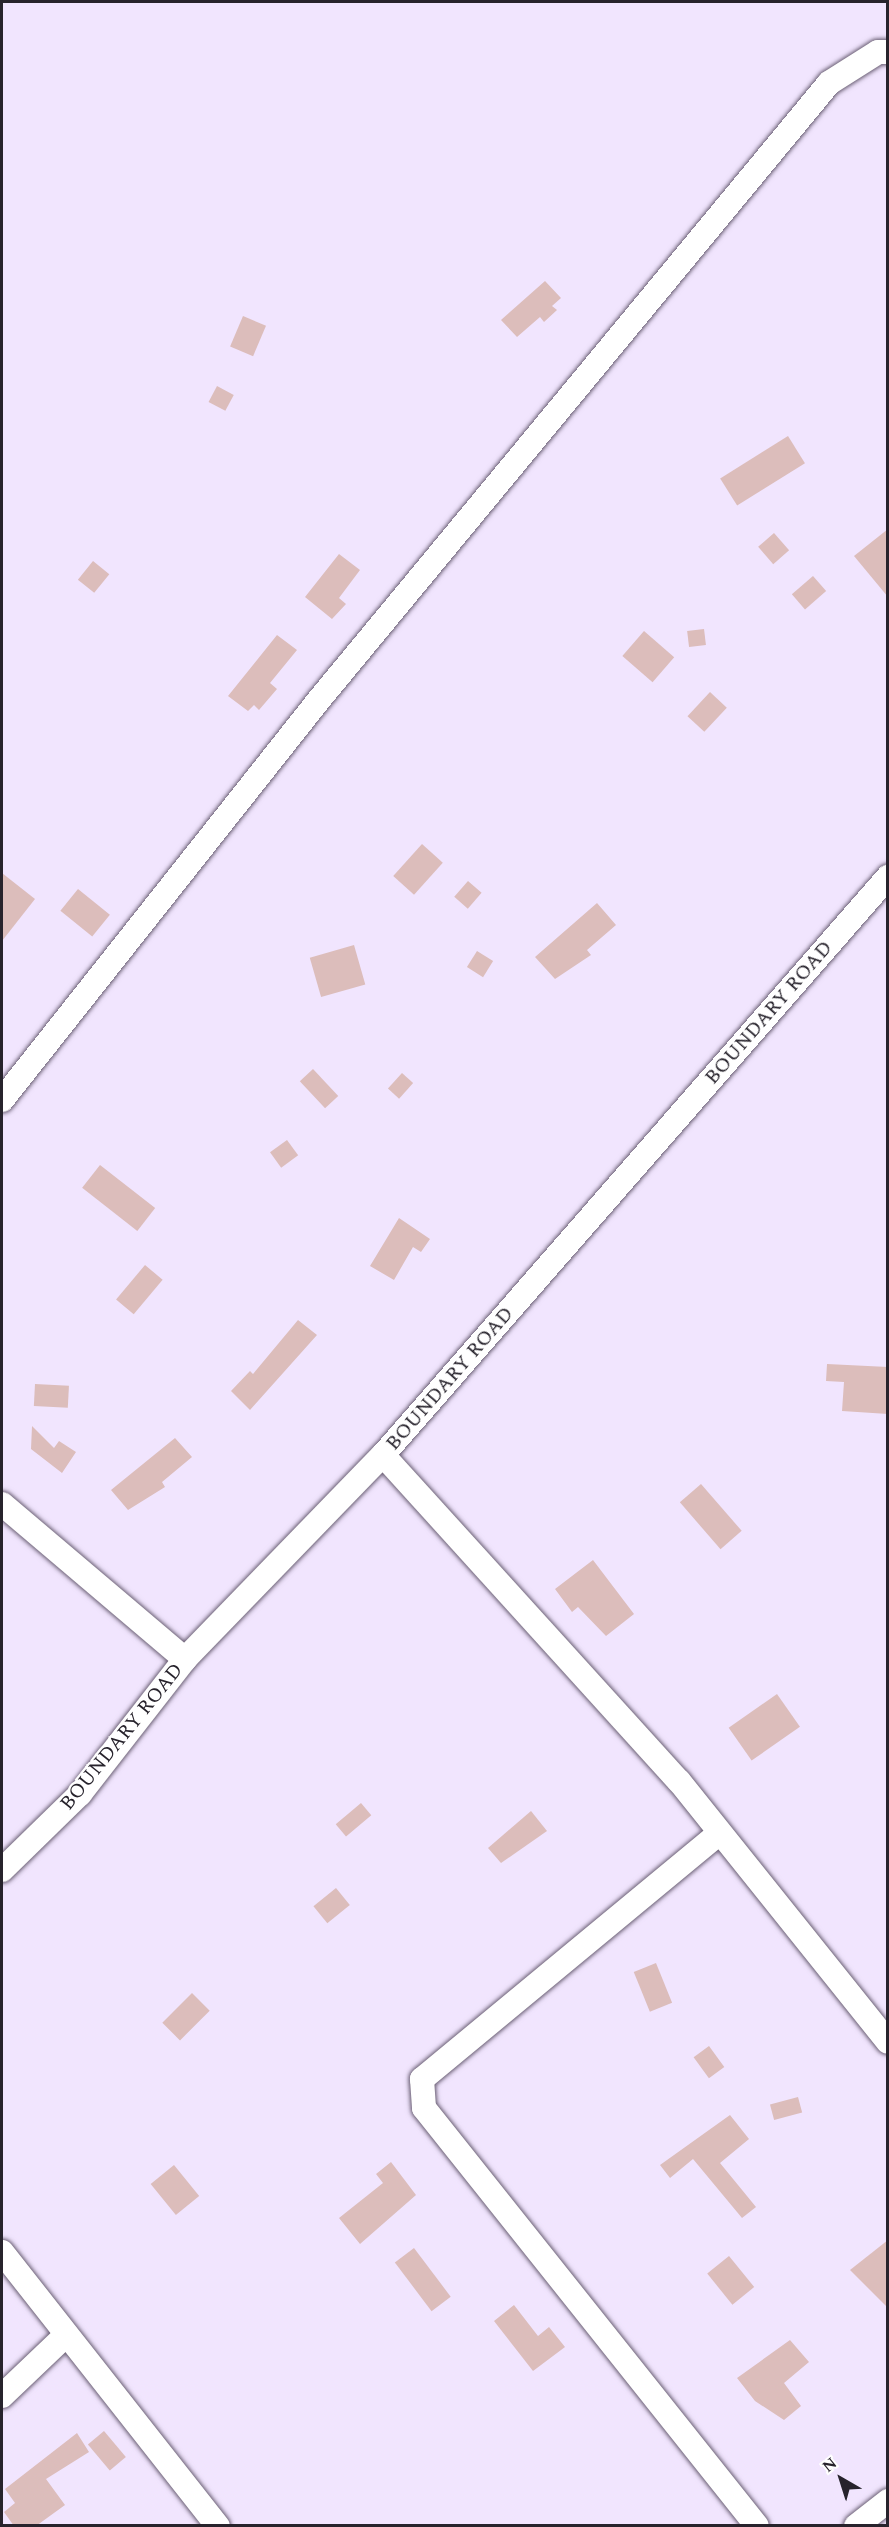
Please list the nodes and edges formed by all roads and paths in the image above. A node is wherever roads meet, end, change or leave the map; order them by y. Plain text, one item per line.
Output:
1 (888, 52) edge
2 (888, 877) edge
3 (2, 1100) edge
4 (383, 1455) junction
5 (2, 1504) edge
6 (185, 1659) junction
7 (717, 1835) junction
8 (2, 1870) edge
9 (888, 2042) edge
10 (2, 2252) edge
11 (66, 2335) junction
12 (2, 2396) edge
13 (888, 2500) edge
14 (218, 2526) edge
15 (757, 2526) edge
16 (856, 2526) edge

1 - 3 street
2 - 4 street, BOUNDARY ROAD
4 - 6 street, BOUNDARY ROAD
4 - 7 street
5 - 6 street
6 - 8 street, BOUNDARY ROAD
7 - 9 street
7 - 15 street
10 - 11 street
11 - 12 street
11 - 14 street
13 - 16 street

